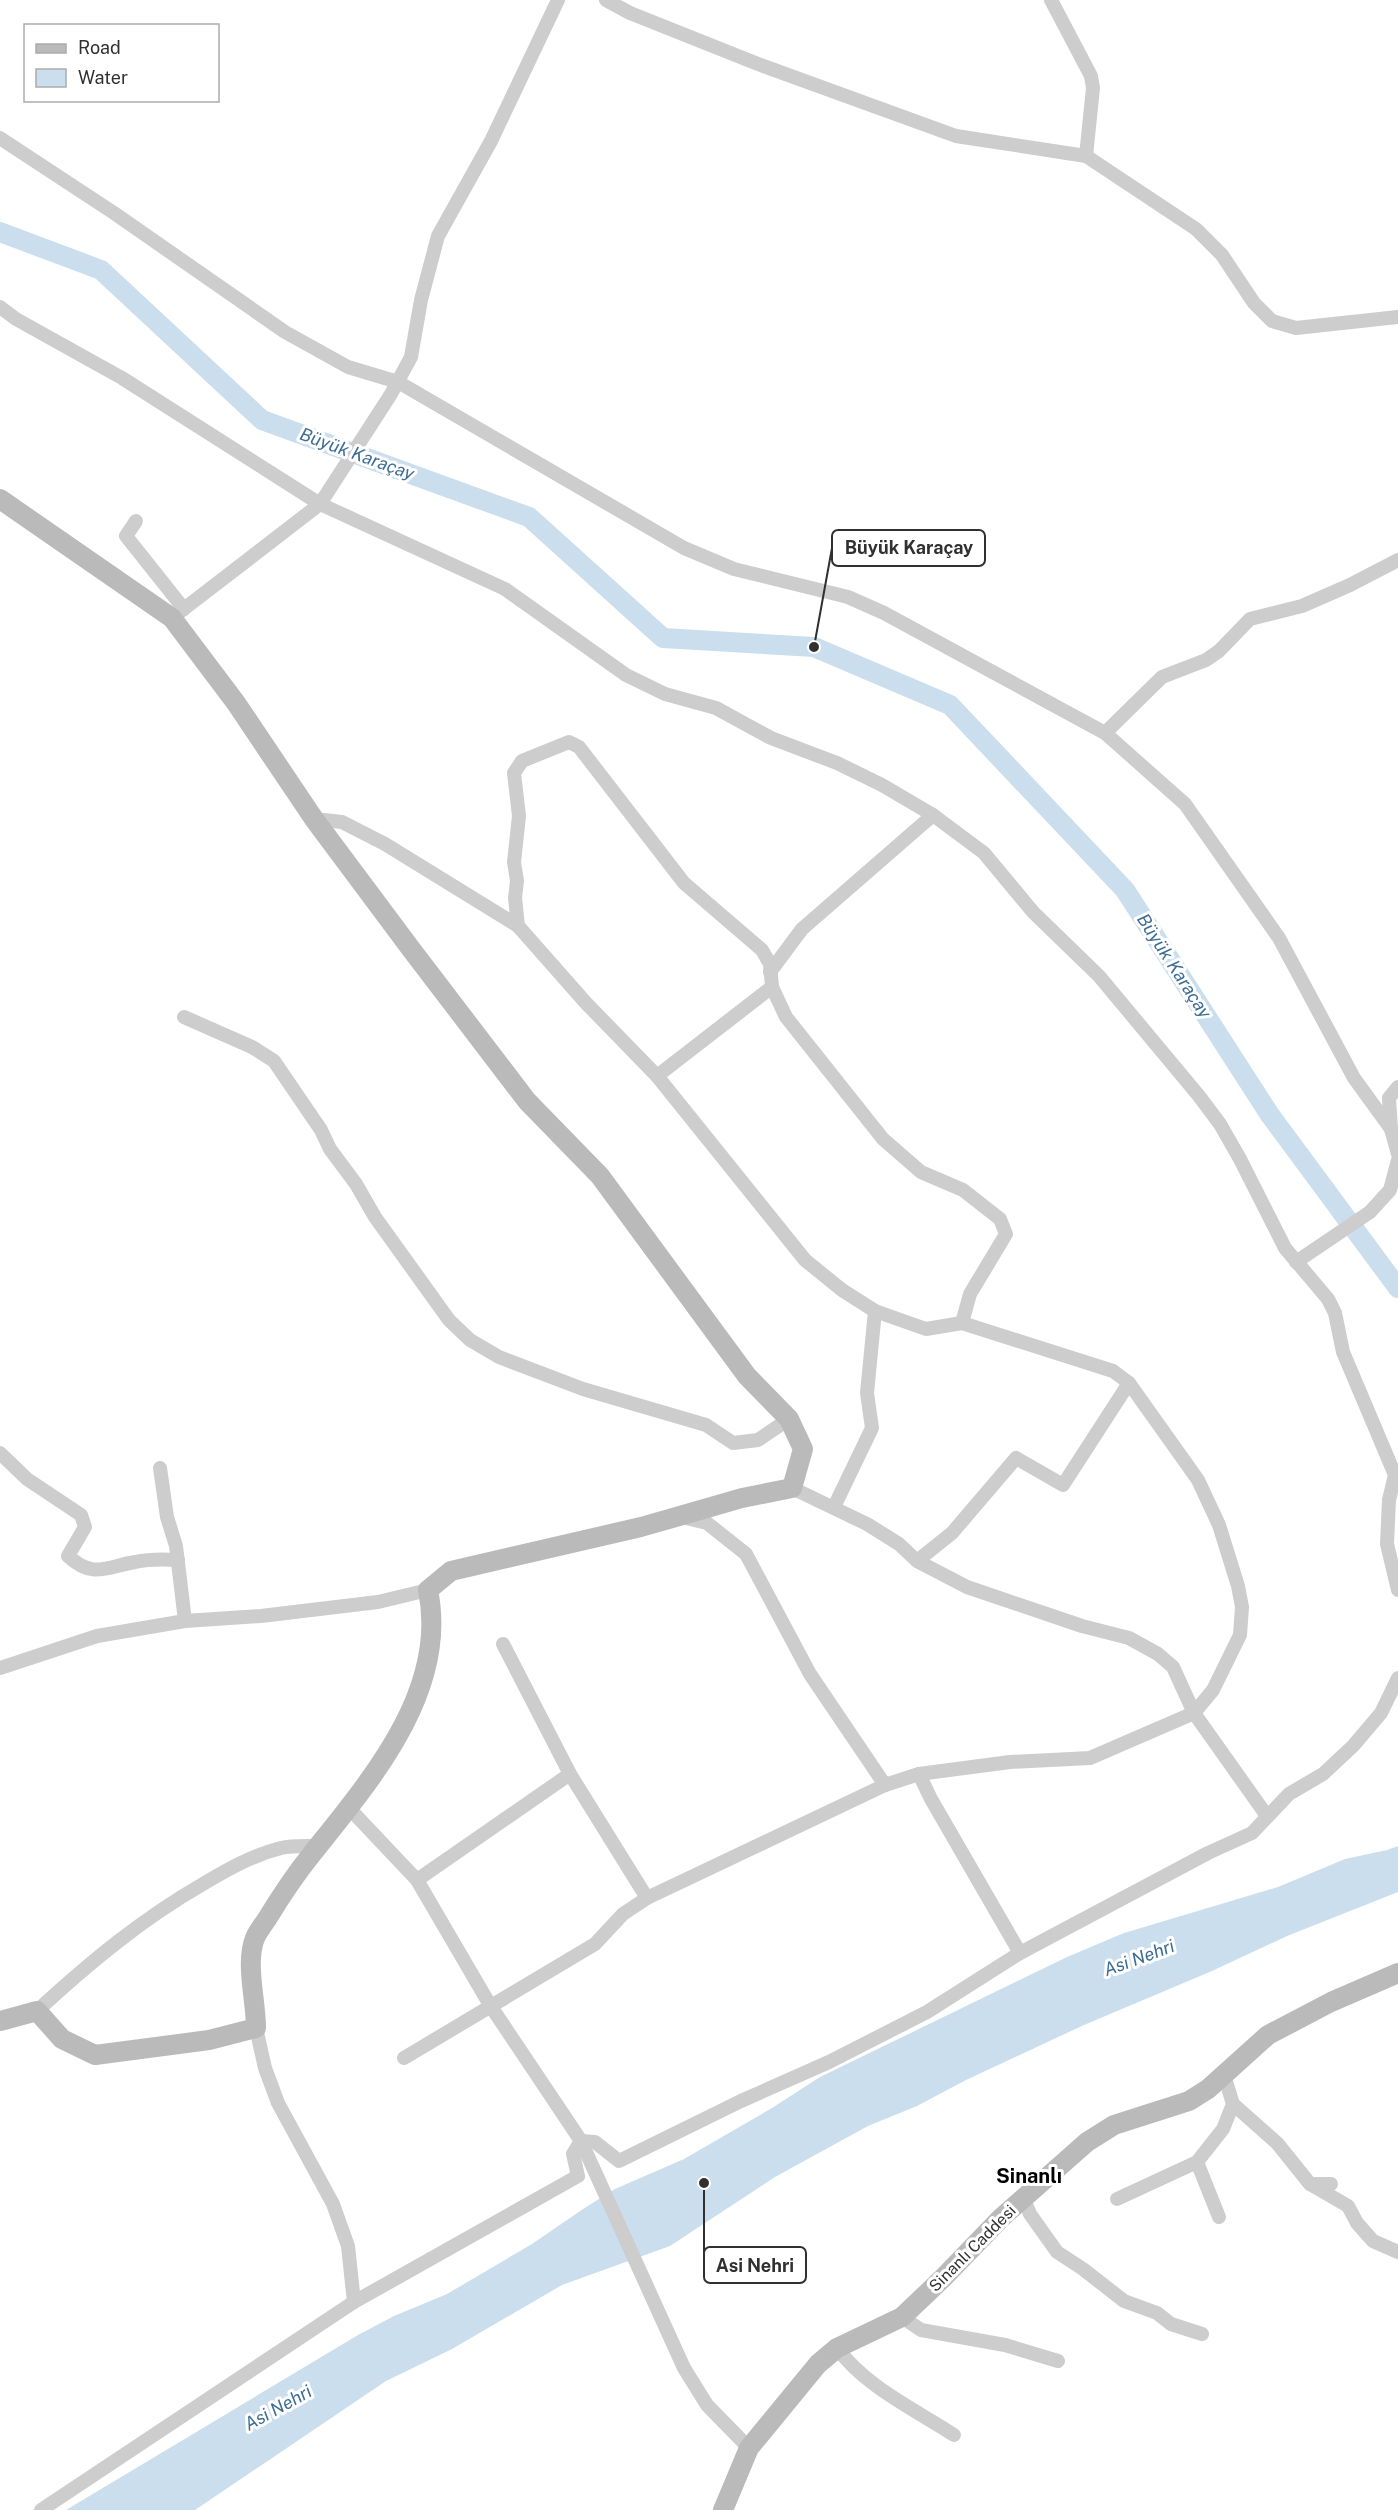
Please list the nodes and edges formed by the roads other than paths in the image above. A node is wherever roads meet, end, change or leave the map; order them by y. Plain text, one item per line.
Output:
1 (558, 0) edge
2 (606, 0) edge
3 (1051, 0) edge
4 (0, 138) edge
5 (1086, 156) junction
6 (0, 307) edge
7 (1398, 317) edge
8 (395, 388) junction
9 (0, 499) edge
10 (320, 504) junction
11 (136, 521) dead end
12 (1398, 560) edge
13 (178, 613) junction
14 (1105, 733) junction
15 (933, 815) junction
16 (314, 819) junction
17 (518, 926) junction
18 (770, 972) junction
19 (772, 987) junction
20 (184, 1017) dead end
21 (657, 1076) junction
22 (1398, 1087) edge
23 (1391, 1129) junction
24 (1398, 1154) edge
25 (1398, 1160) edge
26 (1296, 1262) junction
27 (876, 1311) junction
28 (962, 1323) junction
29 (1129, 1383) junction
30 (789, 1419) junction
31 (0, 1453) edge
32 (160, 1468) dead end
33 (792, 1488) junction
34 (834, 1507) junction
35 (681, 1516) junction
36 (178, 1560) junction
37 (917, 1562) junction
38 (428, 1590) junction
39 (1398, 1590) edge
40 (185, 1621) junction
41 (503, 1644) dead end
42 (0, 1668) edge
43 (1398, 1678) edge
44 (1194, 1713) junction
45 (570, 1774) junction
46 (919, 1774) junction
47 (885, 1785) junction
48 (348, 1807) junction
49 (1267, 1816) junction
50 (318, 1846) junction
51 (417, 1880) junction
52 (647, 1898) junction
53 (1020, 1953) junction
54 (1398, 1973) edge
55 (490, 2005) junction
56 (37, 2011) junction
57 (0, 2021) edge
58 (256, 2028) junction
59 (404, 2058) dead end
60 (1224, 2075) junction
61 (1233, 2104) junction
62 (581, 2141) junction
63 (1197, 2162) junction
64 (1310, 2184) junction
65 (1331, 2184) dead end
66 (1023, 2198) junction
67 (1117, 2199) dead end
68 (1219, 2217) dead end
69 (1398, 2252) edge
70 (354, 2302) junction
71 (902, 2317) junction
72 (1202, 2334) dead end
73 (837, 2348) junction
74 (1058, 2361) dead end
75 (954, 2435) dead end
76 (749, 2448) junction
77 (41, 2510) edge
78 (723, 2510) edge

1 - 8 street
2 - 5 street
3 - 5 street
4 - 8 street
5 - 7 street
6 - 10 street
8 - 10 street
8 - 14 street
9 - 13 street
10 - 13 street
10 - 15 street
11 - 13 street
12 - 14 street
13 - 16 street
14 - 23 street
15 - 18 street
15 - 26 street
16 - 17 street
16 - 30 street
17 - 18 street
17 - 21 street
18 - 19 street
19 - 21 street
19 - 28 street
20 - 30 street
21 - 27 street
22 - 23 street
23 - 24 street
25 - 26 street
26 - 39 street
27 - 28 street
27 - 34 street
28 - 29 street
29 - 37 street
29 - 44 street
30 - 33 street
31 - 36 street
32 - 36 street
33 - 34 street
33 - 35 street
34 - 37 street
35 - 38 street
35 - 47 street
36 - 40 street
37 - 44 street
38 - 40 street
38 - 48 street
40 - 42 street
41 - 45 street
43 - 49 street
44 - 46 street
44 - 49 street
45 - 51 street
45 - 52 street
46 - 47 street
46 - 53 street
47 - 52 street
48 - 50 street
48 - 51 street
49 - 53 street
50 - 56 street
50 - 58 street
51 - 55 street
52 - 55 street
53 - 62 street
54 - 60 street, Sinanlı Caddesi
55 - 59 street
55 - 62 street
56 - 57 street
56 - 58 street
58 - 70 street
60 - 61 street
60 - 66 street, Sinanlı Caddesi
61 - 63 street
61 - 64 street
62 - 70 street
62 - 76 street
63 - 67 street
63 - 68 street
64 - 65 street
64 - 69 street
66 - 71 street, Sinanlı Caddesi
66 - 72 street
70 - 77 street
71 - 73 street, Sinanlı Caddesi
71 - 74 street
73 - 75 street
73 - 76 street, Sinanlı Caddesi
76 - 78 street, Sinanlı Caddesi

